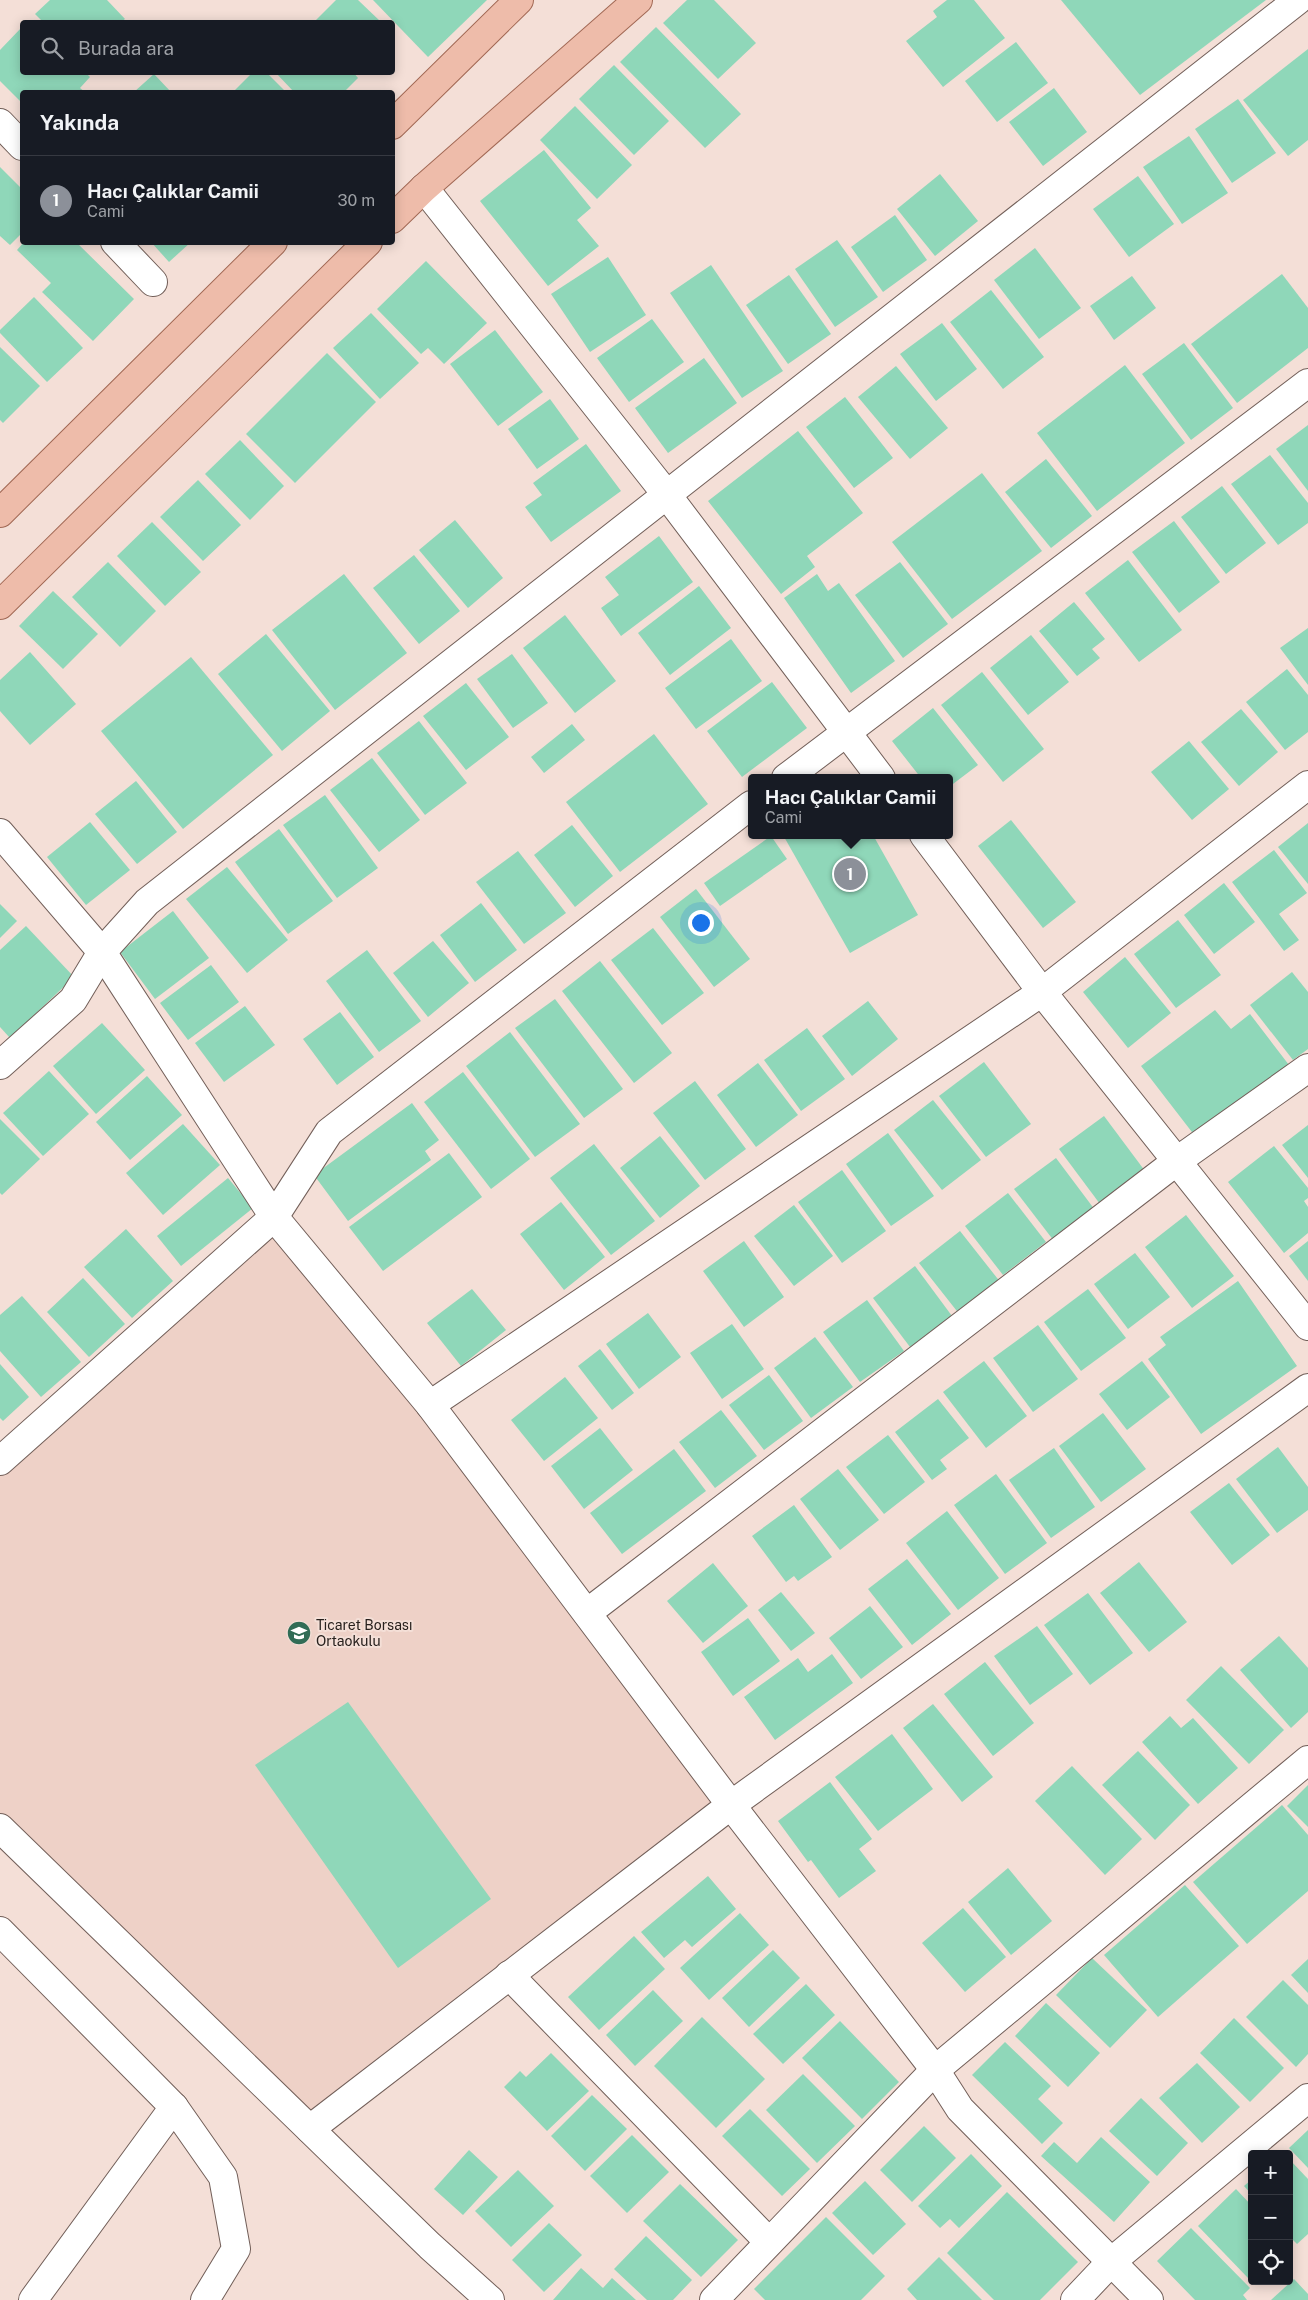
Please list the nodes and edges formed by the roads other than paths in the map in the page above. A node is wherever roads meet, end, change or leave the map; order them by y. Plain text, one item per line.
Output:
1 (519, 0) edge
2 (638, 0) edge
3 (1298, 0) edge
4 (395, 122) edge
5 (0, 123) edge
6 (20, 144) edge
7 (424, 188) junction
8 (395, 216) edge
9 (118, 245) edge
10 (270, 245) edge
11 (365, 245) edge
12 (153, 282) dead end
13 (1308, 383) edge
14 (667, 495) junction
15 (0, 513) edge
16 (0, 605) edge
17 (846, 732) junction
18 (791, 774) edge
19 (878, 774) edge
20 (1308, 785) edge
21 (748, 807) edge
22 (0, 833) edge
23 (927, 839) edge
24 (102, 952) junction
25 (1042, 992) junction
26 (0, 1065) edge
27 (1308, 1068) edge
28 (1177, 1161) junction
29 (274, 1217) junction
30 (1308, 1326) edge
31 (1308, 1388) edge
32 (430, 1405) junction
33 (0, 1461) edge
34 (587, 1613) junction
35 (1308, 1760) edge
36 (731, 1805) junction
37 (0, 1828) edge
38 (0, 1931) edge
39 (509, 1976) junction
40 (935, 2070) junction
41 (1308, 2098) edge
42 (174, 2107) junction
43 (310, 2129) junction
44 (769, 2242) junction
45 (1112, 2262) junction
46 (34, 2300) edge
47 (205, 2300) edge
48 (490, 2300) edge
49 (714, 2300) edge
50 (1075, 2300) edge
51 (1149, 2300) edge

1 - 4 main road
2 - 7 main road
3 - 14 street
5 - 6 street
7 - 8 main road
7 - 14 street
9 - 12 street
10 - 15 main road
11 - 16 main road
13 - 17 street
14 - 17 street
14 - 24 street
17 - 18 street
17 - 19 street
20 - 25 street
21 - 29 street
22 - 24 street
23 - 25 street
24 - 26 street
24 - 29 street
25 - 28 street
25 - 32 street
27 - 28 street
28 - 30 street
28 - 34 street
29 - 32 street
29 - 33 street
31 - 36 street
32 - 34 street
34 - 36 street
35 - 40 street
36 - 39 street
36 - 40 street
37 - 43 street
38 - 42 street
39 - 43 street
39 - 44 street
40 - 44 street
40 - 45 street
41 - 45 street
42 - 46 street
42 - 47 street
43 - 48 street
44 - 49 street
45 - 50 street
45 - 51 street

